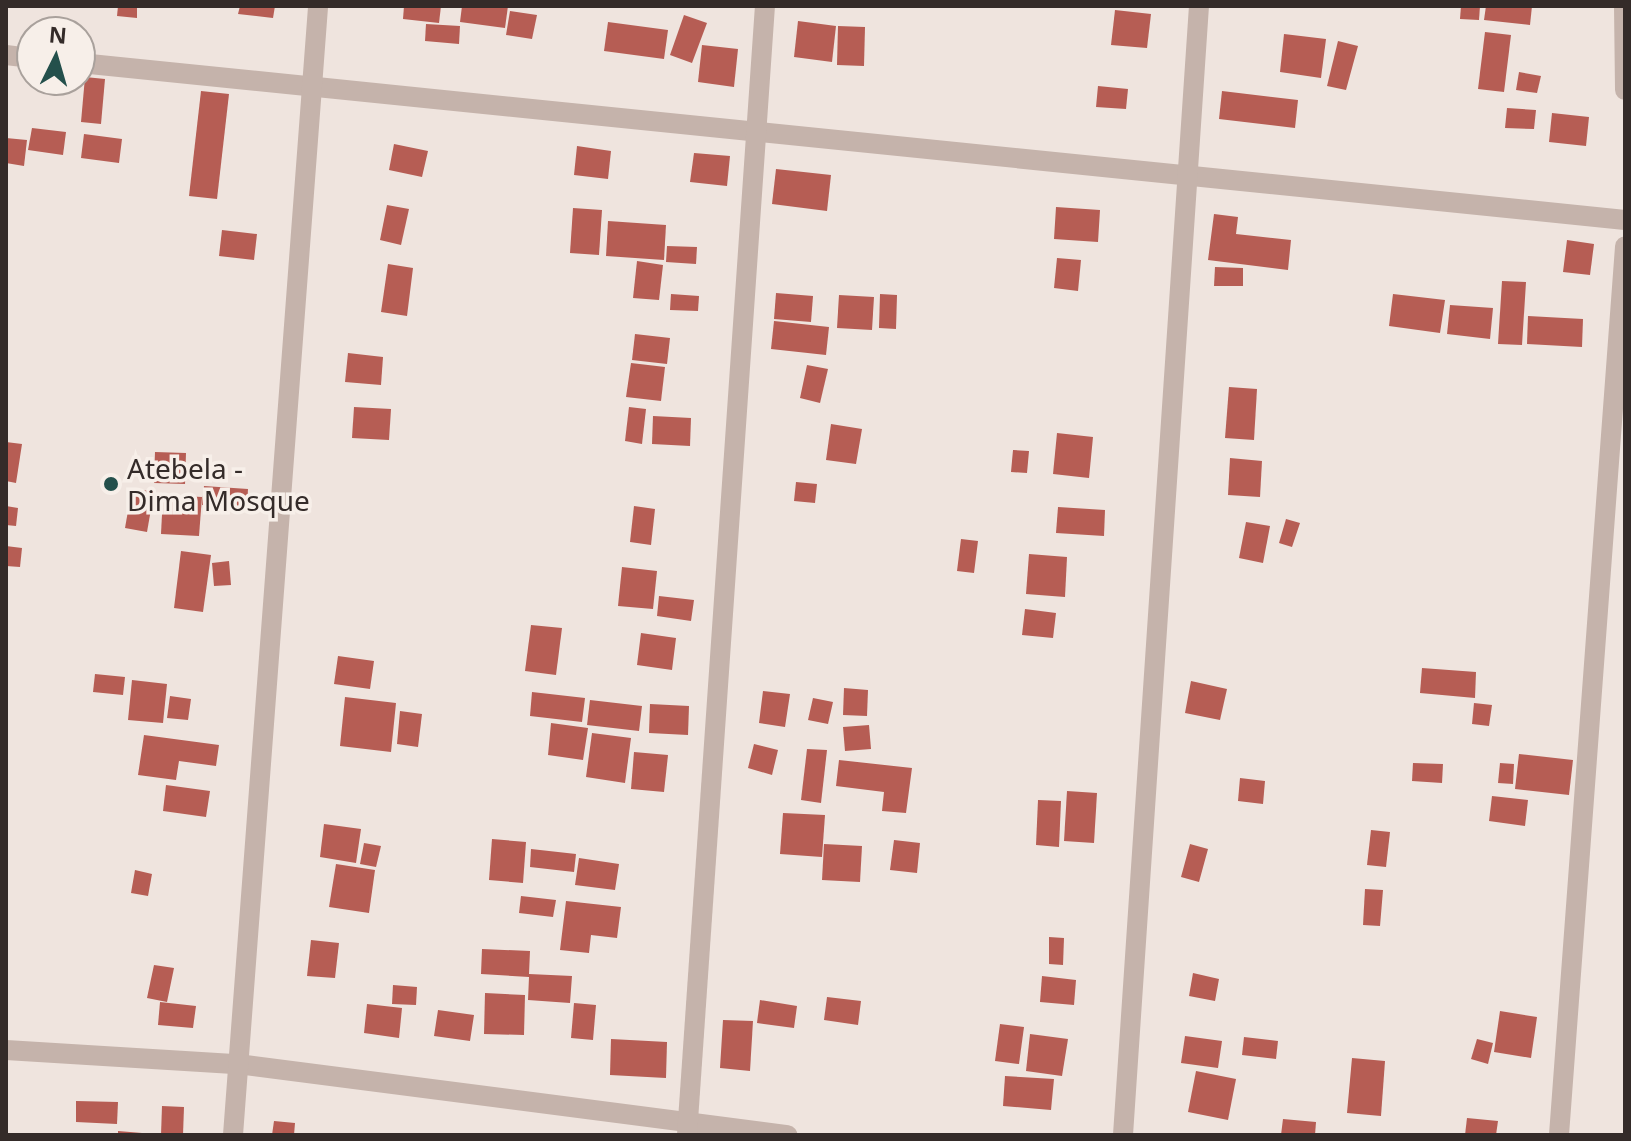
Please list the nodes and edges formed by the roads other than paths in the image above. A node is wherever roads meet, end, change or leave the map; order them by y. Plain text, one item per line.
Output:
1 (318, 6) edge
2 (765, 6) edge
3 (1199, 6) edge
4 (1624, 6) edge
5 (96, 65) edge
6 (314, 86) junction
7 (1625, 90) edge
8 (757, 131) junction
9 (1189, 175) junction
10 (1625, 220) edge
11 (1625, 246) edge
12 (6, 1050) edge
13 (238, 1064) junction
14 (687, 1129) edge
15 (233, 1135) edge
16 (787, 1135) edge
17 (1123, 1135) edge
18 (1559, 1135) edge

1 - 6 street
2 - 8 street
3 - 9 street
4 - 7 street
5 - 6 street
6 - 8 street
6 - 13 street
8 - 9 street
8 - 14 street
9 - 10 street
9 - 17 street
11 - 18 street
12 - 13 street
13 - 14 street
13 - 15 street
14 - 16 street

